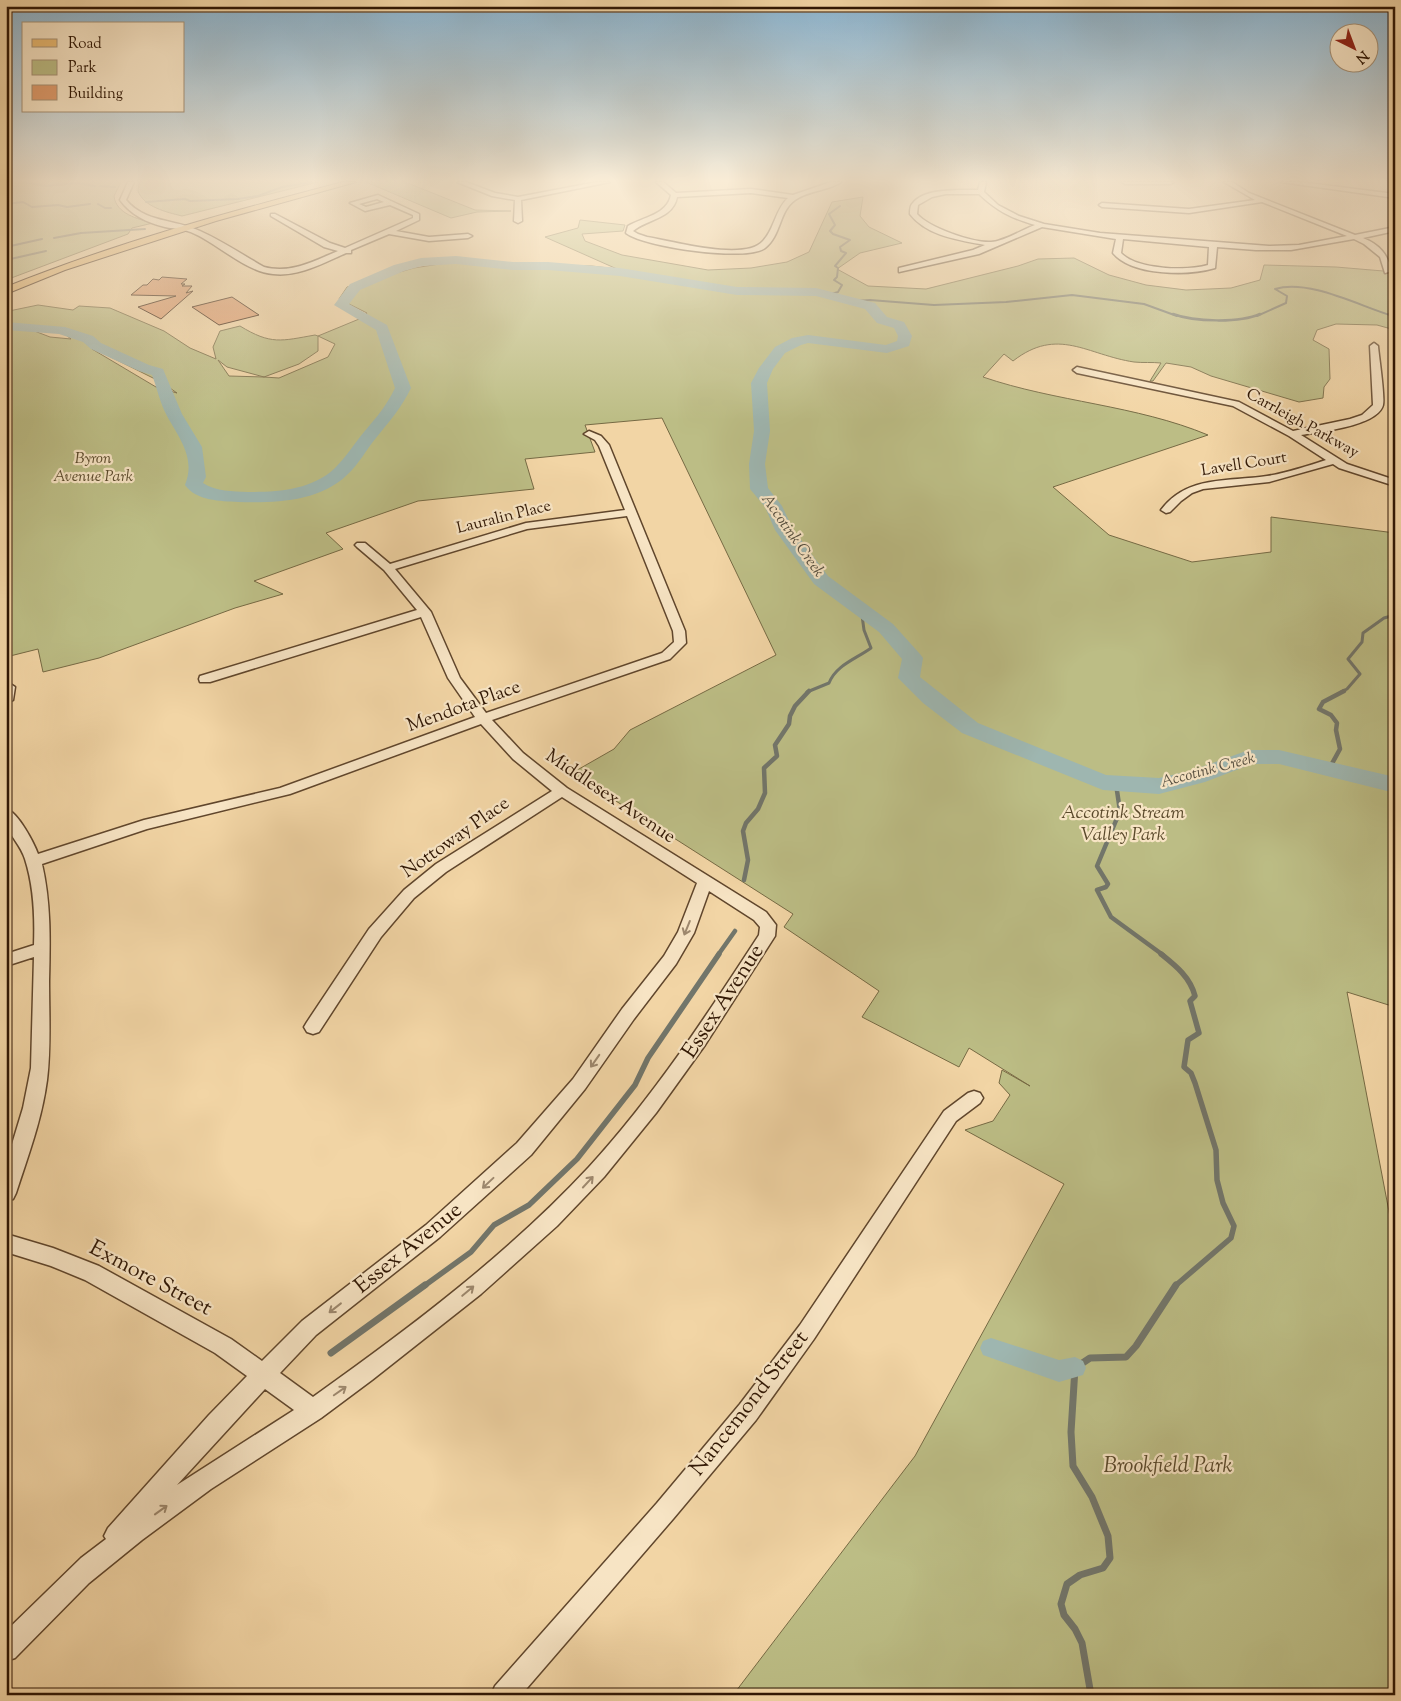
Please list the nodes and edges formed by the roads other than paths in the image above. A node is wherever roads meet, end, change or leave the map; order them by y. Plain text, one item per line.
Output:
1 (67, 261) edge
2 (83, 261) edge
3 (248, 261) edge
4 (322, 261) edge
5 (939, 261) edge
6 (1127, 261) edge
7 (1212, 261) edge
8 (1385, 261) edge
9 (902, 270) dead end
10 (1388, 271) dead end
11 (6, 284) edge
12 (6, 291) edge
13 (1374, 346) dead end
14 (1077, 370) dead end
15 (589, 434) dead end
16 (1292, 434) junction
17 (1333, 461) junction
18 (1395, 483) edge
19 (1166, 510) dead end
20 (630, 512) junction
21 (361, 545) dead end
22 (388, 568) junction
23 (425, 612) junction
24 (205, 679) dead end
25 (9, 687) dead end
26 (6, 700) edge
27 (483, 719) junction
28 (562, 791) junction
29 (6, 814) edge
30 (34, 861) junction
31 (705, 882) junction
32 (42, 950) junction
33 (6, 960) edge
34 (313, 1027) dead end
35 (974, 1098) dead end
36 (6, 1193) edge
37 (6, 1243) edge
38 (264, 1375) junction
39 (312, 1410) junction
40 (82, 1574) junction
41 (6, 1649) edge
42 (504, 1695) edge

1 - 11 main road
2 - 12 main road
3 - 4 street
5 - 9 street
6 - 7 street
8 - 10 street
13 - 16 street
14 - 16 street, Carrleigh Parkway
15 - 20 street, Mendota Place
16 - 17 street, Carrleigh Parkway
17 - 18 street, Carrleigh Parkway
17 - 19 street, Lavell Court
20 - 22 street, Lauralin Place
20 - 27 street, Mendota Place
21 - 22 street, Middlesex Avenue
22 - 23 street, Middlesex Avenue
23 - 24 street
23 - 27 street, Middlesex Avenue
25 - 26 street
27 - 28 street, Middlesex Avenue
27 - 30 street, Mendota Place
28 - 31 street, Middlesex Avenue
28 - 34 street, Nottoway Place
29 - 30 street
30 - 32 street
31 -> 38 street, Essex Avenue
39 -> 31 street, Essex Avenue
32 - 33 street
32 - 36 street
35 - 42 street, Nancemond Street
37 - 38 street, Exmore Street
38 - 39 street, Exmore Street
38 - 40 street, Essex Avenue
40 -> 39 street, Essex Avenue
40 - 41 street, Essex Avenue

